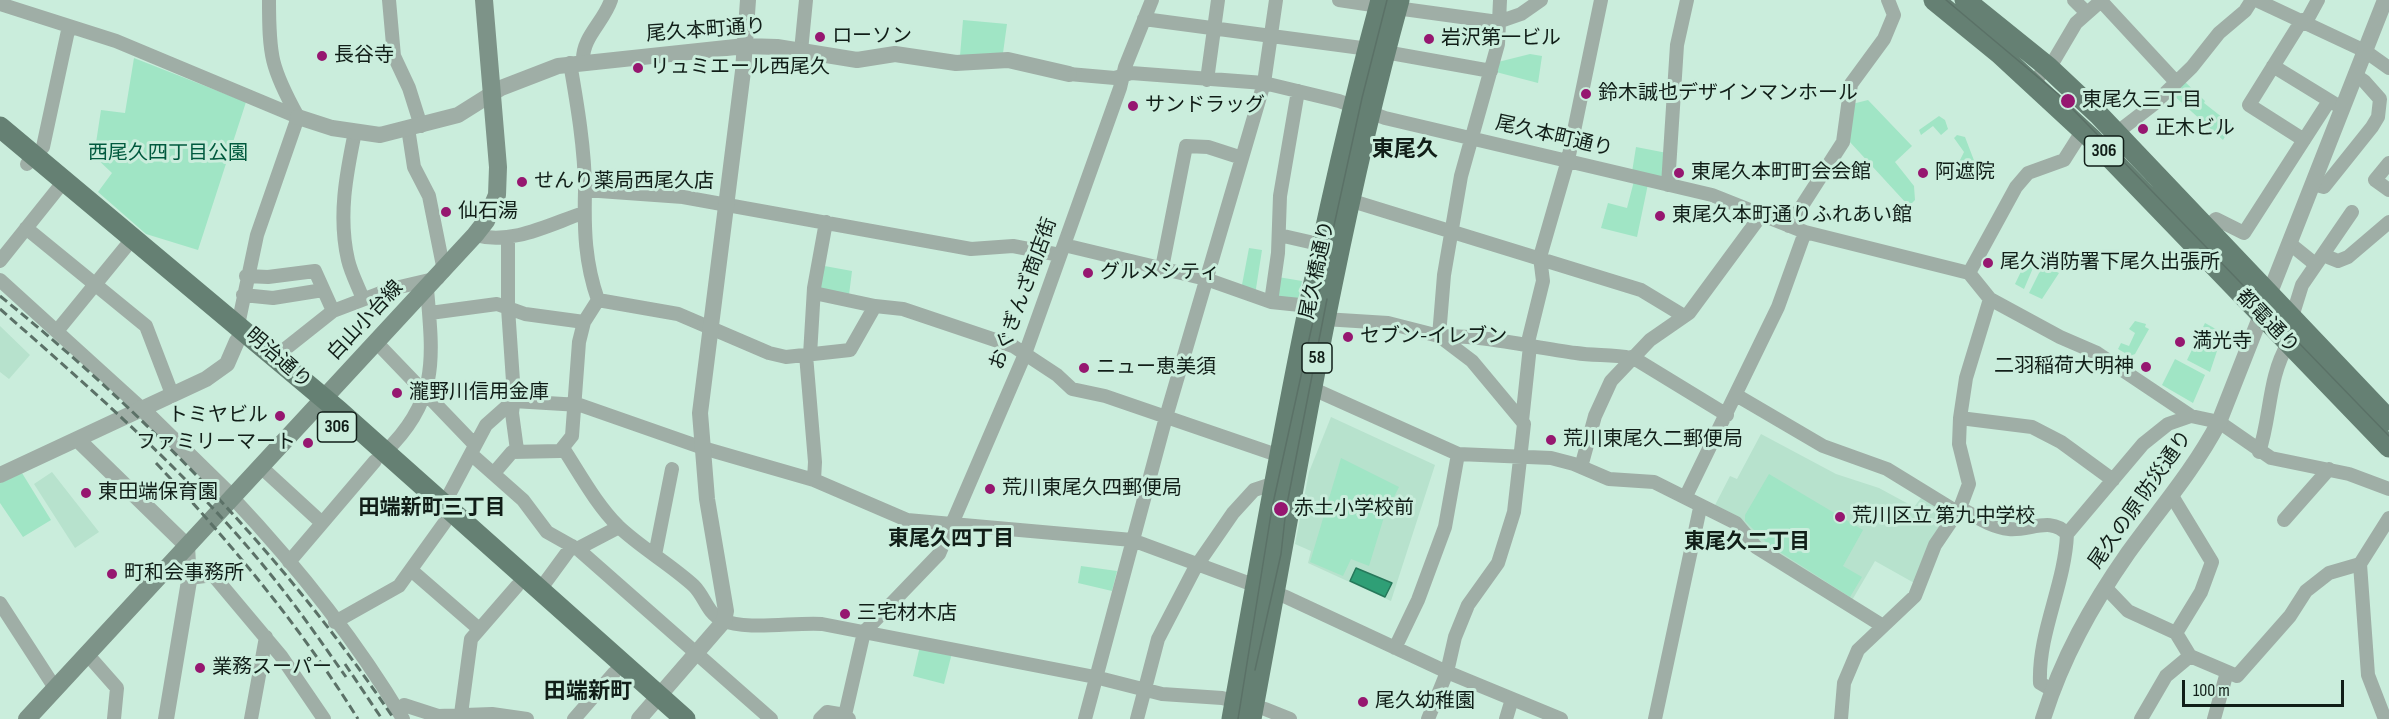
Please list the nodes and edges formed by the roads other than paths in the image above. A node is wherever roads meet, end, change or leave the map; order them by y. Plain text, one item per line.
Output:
1 (269, 0) edge
2 (389, 0) edge
3 (484, 0) edge
4 (612, 0) edge
5 (748, 0) edge
6 (806, 0) edge
7 (1152, 0) edge
8 (1218, 0) edge
9 (1276, 0) edge
10 (1339, 0) edge
11 (1500, 0) edge
12 (1541, 0) edge
13 (1601, 0) edge
14 (1687, 0) edge
15 (1888, 0) edge
16 (1934, 0) edge
17 (1965, 0) edge
18 (2074, 0) edge
19 (2102, 0) edge
20 (2318, 0) edge
21 (2385, 0) edge
22 (2260, 1) edge
23 (1389, 3) edge
24 (0, 4) edge
25 (26, 5) edge
26 (2086, 12) junction
27 (1144, 19) junction
28 (2304, 21) junction
29 (1498, 22) junction
30 (69, 26) junction
31 (1214, 28) junction
32 (1271, 36) junction
33 (745, 45) junction
34 (1377, 50) junction
35 (801, 51) junction
36 (2365, 51) junction
37 (577, 62) junction
38 (2273, 66) junction
39 (2048, 67) junction
40 (2389, 68) edge
41 (1491, 71) junction
42 (1069, 74) joint
43 (2355, 75) junction
44 (1124, 76) junction
45 (1207, 80) junction
46 (2176, 82) junction
47 (1264, 83) junction
48 (2032, 83) junction
49 (1298, 91) junction
50 (493, 94) junction
51 (2337, 104) junction
52 (1362, 109) junction
53 (298, 117) junction
54 (0, 127) edge
55 (414, 127) junction
56 (2109, 127) junction
57 (355, 132) junction
58 (2085, 132) junction
59 (1472, 139) junction
60 (2304, 140) junction
61 (0, 142) edge
62 (1242, 158) junction
63 (31, 160) junction
64 (1568, 160) junction
65 (2389, 163) edge
66 (2313, 184) junction
67 (60, 185) junction
68 (1668, 185) junction
69 (585, 190) junction
70 (2389, 190) edge
71 (1349, 200) junction
72 (726, 205) junction
73 (2352, 212) dead end
74 (583, 213) junction
75 (1762, 214) junction
76 (826, 222) junction
77 (2389, 222) edge
78 (1789, 226) junction
79 (26, 228) junction
80 (2205, 228) junction
81 (1452, 230) junction
82 (1805, 232) junction
83 (475, 235) junction
84 (1279, 235) junction
85 (508, 239) junction
86 (5, 243) edge
87 (130, 243) junction
88 (2289, 243) junction
89 (1323, 244) junction
90 (1062, 250) junction
91 (1540, 257) junction
92 (2319, 260) junction
93 (0, 261) edge
94 (1162, 268) junction
95 (1969, 273) junction
96 (246, 276) junction
97 (436, 279) junction
98 (1206, 279) junction
99 (0, 280) edge
100 (96, 283) junction
101 (323, 290) junction
102 (814, 293) junction
103 (2269, 294) junction
104 (243, 295) junction
105 (363, 299) junction
106 (1990, 299) junction
107 (598, 300) junction
108 (1271, 302) junction
109 (875, 306) junction
110 (508, 308) junction
111 (333, 311) junction
112 (430, 313) junction
113 (1317, 314) junction
114 (1684, 316) junction
115 (2261, 316) junction
116 (2292, 317) junction
117 (584, 322) junction
118 (710, 327) junction
119 (57, 331) junction
120 (238, 333) junction
121 (1439, 336) junction
122 (377, 343) junction
123 (2288, 344) junction
124 (1529, 346) junction
125 (1025, 354) junction
126 (808, 355) junction
127 (275, 357) junction
128 (1631, 358) junction
129 (1311, 388) junction
130 (425, 391) junction
131 (172, 394) junction
132 (1736, 395) junction
133 (513, 401) junction
134 (320, 403) junction
135 (574, 403) junction
136 (141, 408) junction
137 (1727, 415) junction
138 (2191, 416) junction
139 (1166, 417) junction
140 (1960, 418) junction
141 (2389, 420) edge
142 (1522, 421) junction
143 (2218, 422) junction
144 (78, 439) junction
145 (563, 447) junction
146 (2389, 447) edge
147 (703, 448) junction
148 (473, 449) junction
149 (517, 450) junction
150 (2259, 452) junction
151 (1458, 454) junction
152 (1280, 456) junction
153 (380, 457) junction
154 (1522, 458) junction
155 (261, 467) junction
156 (1581, 467) junction
157 (672, 469) dead end
158 (2329, 469) junction
159 (494, 473) junction
160 (0, 475) edge
161 (814, 480) junction
162 (2113, 480) junction
163 (1275, 483) junction
164 (2389, 489) edge
165 (2172, 495) junction
166 (1686, 496) junction
167 (232, 497) junction
168 (1701, 507) junction
169 (1959, 510) junction
170 (444, 514) junction
171 (2389, 518) edge
172 (2284, 520) dead end
173 (322, 523) junction
174 (953, 523) junction
175 (619, 527) junction
176 (2067, 534) junction
177 (1132, 540) junction
178 (187, 546) junction
179 (575, 547) junction
180 (655, 555) junction
181 (289, 562) junction
182 (1197, 563) junction
183 (2360, 564) junction
184 (411, 570) junction
185 (189, 578) junction
186 (517, 586) junction
187 (2105, 587) junction
188 (1263, 589) junction
189 (539, 591) junction
190 (0, 603) edge
191 (724, 621) junction
192 (335, 622) junction
193 (1883, 626) junction
194 (479, 629) junction
195 (864, 632) junction
196 (2176, 633) junction
197 (266, 637) junction
198 (1395, 648) junction
199 (697, 653) junction
200 (87, 654) junction
201 (2190, 656) junction
202 (1446, 672) junction
203 (2227, 672) junction
204 (614, 673) junction
205 (1095, 677) junction
206 (55, 688) junction
207 (1144, 690) junction
208 (2052, 690) junction
209 (1512, 699) junction
210 (654, 710) edge
211 (1243, 711) edge
212 (403, 712) edge
213 (461, 714) junction
214 (443, 717) edge
215 (847, 717) edge
216 (27, 719) edge
217 (114, 719) edge
218 (166, 719) edge
219 (251, 719) edge
220 (324, 719) edge
221 (527, 719) edge
222 (575, 719) edge
223 (685, 719) edge
224 (771, 719) edge
225 (819, 719) edge
226 (1085, 719) edge
227 (1137, 719) edge
228 (1290, 719) edge
229 (1428, 719) edge
230 (1506, 719) edge
231 (1561, 719) edge
232 (1655, 719) edge
233 (1841, 719) edge
234 (2043, 719) edge
235 (2141, 719) edge
236 (2214, 719) edge
237 (2385, 719) edge

1 - 53 street
2 - 55 street
3 - 50 main road, 白山小台線
4 - 37 street
5 - 33 street
6 - 35 street
7 - 27 street, おぐぎんざ商店街
8 - 31 street
9 - 32 street
10 - 23 street
11 - 29 street
12 - 29 street
13 - 64 street
14 - 68 street
15 - 78 street
16 - 48 main road, 都電通り / 306
17 - 39 main road, 都電通り / 306
18 - 26 street
19 - 26 street
19 - 46 street
20 - 28 street
21 - 36 street, 尾久の原 防災通り
22 - 28 street
22 - 46 street
23 - 29 street
23 - 34 main road, 尾久橋通り / 58
24 - 25 street
25 - 30 street
26 - 39 street
27 - 31 street
27 - 44 street, おぐぎんざ商店街
28 - 36 street
28 - 38 street
29 - 41 street
30 - 53 street
30 - 63 street
31 - 32 street
31 - 45 street
32 - 34 street
32 - 47 street
33 - 35 street, 尾久本町通り
33 - 37 street, 尾久本町通り
33 - 72 street
34 - 41 street
34 - 52 main road, 尾久橋通り / 58
35 - 42 street, 尾久本町通り
36 - 40 street
36 - 43 street, 尾久の原 防災通り
37 - 50 street, 尾久本町通り
37 - 69 street
38 - 51 street
38 - 60 street
39 - 48 street
39 - 56 main road, 都電通り / 306
41 - 59 street
42 - 44 street, 尾久本町通り
43 - 51 street, 尾久の原 防災通り
43 - 66 street
44 - 45 street, 尾久本町通り
44 - 90 street, おぐぎんざ商店街
45 - 47 street, 尾久本町通り
46 - 56 street
47 - 49 street, 尾久本町通り
47 - 62 street
48 - 58 main road, 都電通り / 306
49 - 52 street, 尾久本町通り
49 - 84 street
50 - 55 street, 尾久本町通り
50 - 83 main road, 白山小台線
51 - 60 street
51 - 66 street, 尾久の原 防災通り
52 - 59 street, 尾久本町通り
52 - 71 main road, 尾久橋通り / 58
52 - 89 main road, 尾久橋通り / 58
53 - 57 street, 尾久本町通り
53 - 96 street
54 - 63 main road, 明治通り / 306
55 - 57 street, 尾久本町通り
55 - 97 street
56 - 58 street
56 - 80 main road, 都電通り / 306
57 - 105 street
58 - 95 street
58 - 115 main road, 都電通り / 306
59 - 64 street, 尾久本町通り
59 - 81 street
60 - 80 street
61 - 63 main road, 明治通り / 306
62 - 94 street
62 - 98 street
63 - 67 main road, 明治通り / 306
64 - 68 street, 尾久本町通り
64 - 91 street
65 - 70 street
66 - 88 street, 尾久の原 防災通り
67 - 79 street
67 - 87 main road, 明治通り / 306
68 - 75 street, 尾久本町通り
69 - 72 street
69 - 74 street
71 - 81 street
71 - 113 main road, 尾久橋通り / 58
72 - 76 street
72 - 118 street
73 - 92 street
74 - 85 street
74 - 107 street
75 - 78 street, 尾久本町通り
75 - 114 street
76 - 90 street
76 - 102 street
77 - 92 street
78 - 82 street, 尾久本町通り
79 - 86 street
79 - 100 street
80 - 103 main road, 都電通り / 306
81 - 91 street
81 - 121 street
82 - 95 street, 尾久本町通り
82 - 132 street
83 - 85 street
83 - 97 main road, 白山小台線
84 - 89 street
84 - 108 street
85 - 110 street
86 - 93 street
87 - 100 street
87 - 120 main road, 明治通り / 306
88 - 92 street
88 - 103 street, 尾久の原 防災通り
89 - 113 main road, 尾久橋通り / 58
90 - 94 street
90 - 125 street, おぐぎんざ商店街
91 - 114 street
91 - 124 street
92 - 116 street
94 - 98 street
95 - 106 street
96 - 101 street
96 - 104 street
97 - 105 street
97 - 112 street
97 - 122 main road, 白山小台線
98 - 108 street
98 - 139 street
99 - 119 street
100 - 119 street
100 - 131 street
101 - 104 street
101 - 111 street
102 - 109 street
102 - 126 street
103 - 115 street, 尾久の原 防災通り
103 - 116 main road, 都電通り / 306
104 - 120 street
105 - 111 street
106 - 138 street
106 - 140 street
107 - 117 street
107 - 118 street
108 - 113 street
109 - 125 street
109 - 126 street
110 - 112 street
110 - 117 street
110 - 133 street
111 - 127 street
112 - 130 street
113 - 121 street
113 - 129 main road, 尾久橋通り / 58
113 - 152 main road, 尾久橋通り / 58
114 - 128 street
115 - 123 main road, 都電通り / 306
115 - 143 street, 尾久の原 防災通り
116 - 141 main road, 都電通り / 306
117 - 135 street
118 - 126 street
118 - 147 street
119 - 136 street
120 - 127 main road, 明治通り / 306
120 - 131 street
120 - 134 main road, 明治通り / 306
121 - 124 street
121 - 142 street
122 - 130 street
122 - 134 main road, 白山小台線
123 - 146 main road, 都電通り / 306
123 - 150 street
124 - 128 street
124 - 142 street
125 - 139 street
125 - 174 street, おぐぎんざ商店街
126 - 161 street
127 - 134 main road, 明治通り / 306
128 - 137 street
128 - 156 street
129 - 151 street
129 - 188 main road, 尾久橋通り / 58
130 - 148 street
130 - 153 street
131 - 136 street
132 - 137 street
132 - 169 street
133 - 135 street
133 - 148 street
133 - 149 street
134 - 153 main road, 明治通り / 306
134 - 155 main road, 白山小台線
135 - 145 street
135 - 147 street
136 - 144 street
136 - 167 street
137 - 166 street
138 - 143 street
138 - 162 street
139 - 152 street
139 - 177 street
140 - 162 street
140 - 169 street
142 - 154 street
143 - 150 street
143 - 165 street, 尾久の原 防災通り
144 - 160 street
144 - 178 street
145 - 149 street
145 - 175 street
147 - 161 street
147 - 191 street
148 - 159 street
148 - 170 street
149 - 159 street
150 - 158 street
151 - 154 street
151 - 198 street
152 - 163 main road, 尾久橋通り / 58
153 - 170 main road, 明治通り / 306
153 - 173 street
154 - 156 street
154 - 202 street
155 - 167 main road, 白山小台線
155 - 173 street
156 - 166 street
157 - 180 street
158 - 164 street
158 - 172 street
159 - 179 street
161 - 174 street
162 - 176 street
163 - 182 street
163 - 188 main road, 尾久橋通り / 58
165 - 187 street, 尾久の原 防災通り
165 - 196 street
166 - 168 street
167 - 178 main road, 白山小台線
167 - 181 street
168 - 193 street
168 - 232 street
169 - 176 street
169 - 193 street
170 - 184 street
170 - 186 main road, 明治通り / 306
170 - 189 main road, 明治通り / 306
171 - 183 street
173 - 181 street
174 - 177 street
174 - 195 street, おぐぎんざ商店街
175 - 179 street
175 - 180 street
176 - 208 street
177 - 182 street
177 - 205 street
178 - 185 street
178 - 200 main road, 白山小台線
179 - 189 street
179 - 199 street
180 - 191 street
181 - 192 street
182 - 188 street
182 - 207 street
183 - 203 street
183 - 237 street
184 - 192 street
184 - 194 street
185 - 197 street
185 - 218 street
186 - 194 street
186 - 204 main road, 明治通り / 306
187 - 196 street
187 - 208 street, 尾久の原 防災通り
188 - 198 street
188 - 211 main road, 尾久橋通り / 58
189 - 210 main road, 明治通り / 306
190 - 206 street
191 - 195 street
191 - 199 street
192 - 212 street
193 - 233 street
194 - 213 street
195 - 205 street
195 - 215 street
196 - 201 street
197 - 219 street
197 - 220 street
198 - 202 street
199 - 210 street
199 - 224 street
200 - 206 main road, 白山小台線
200 - 217 street
201 - 203 street
201 - 235 street
202 - 209 street
202 - 229 street
203 - 236 street
204 - 210 main road, 明治通り / 306
204 - 222 street
205 - 207 street
205 - 226 street
206 - 216 main road, 白山小台線
207 - 211 street
207 - 227 street
208 - 234 street, 尾久の原 防災通り
209 - 230 street
209 - 231 street
210 - 223 main road, 明治通り / 306
211 - 228 street
212 - 214 street
213 - 214 street
213 - 221 street
215 - 225 street

